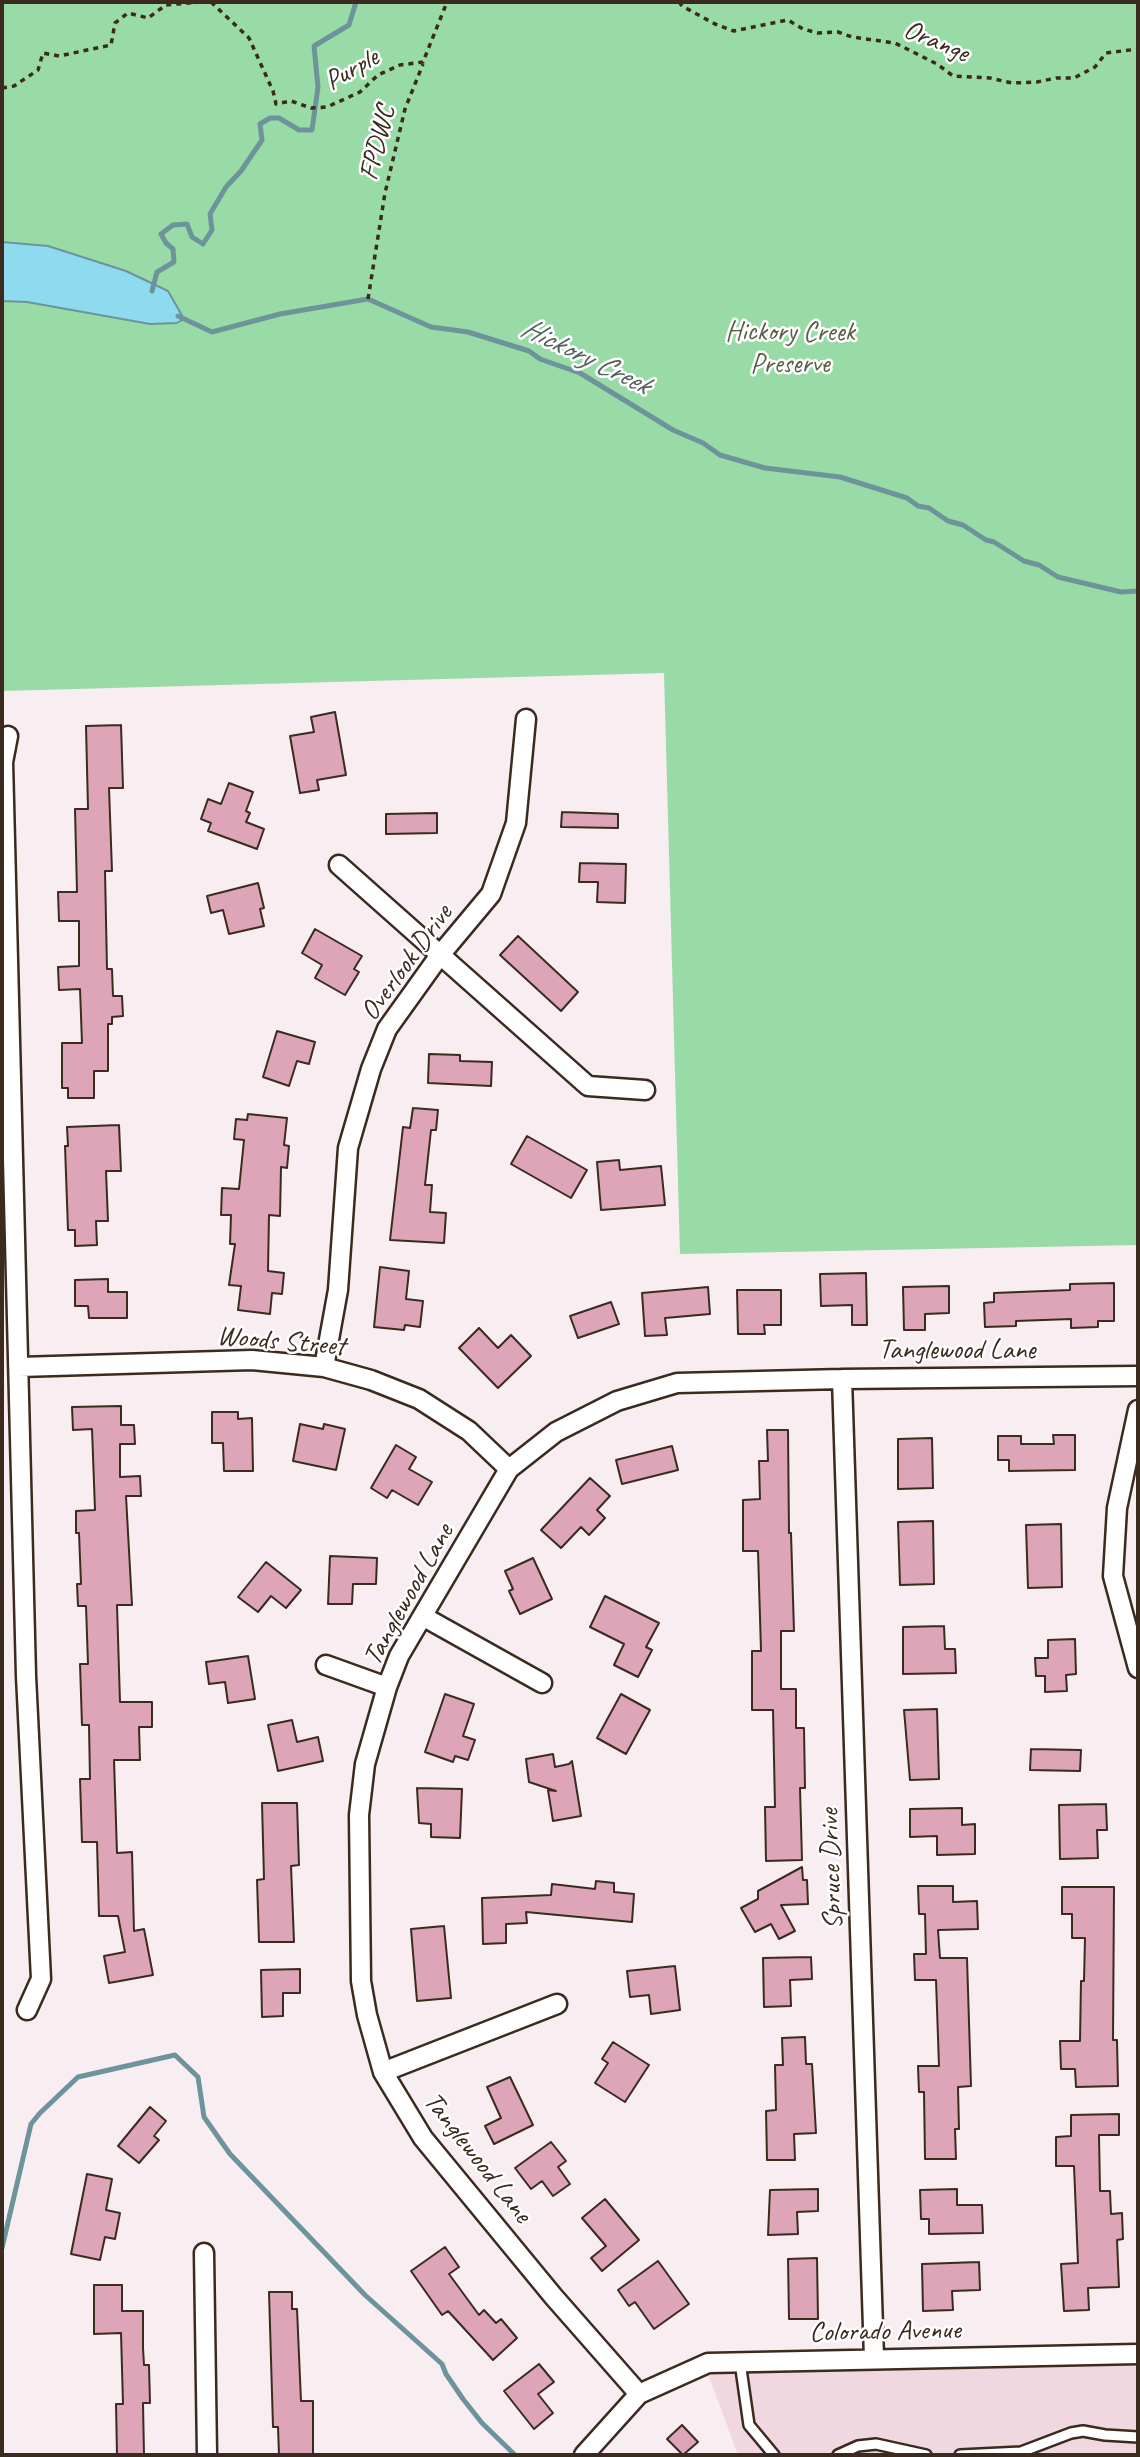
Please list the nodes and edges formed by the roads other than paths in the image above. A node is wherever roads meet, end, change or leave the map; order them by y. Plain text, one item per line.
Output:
1 (526, 719) dead end
2 (8, 736) dead end
3 (339, 865) dead end
4 (440, 955) junction
5 (645, 1090) dead end
6 (20, 1367) junction
7 (324, 1367) junction
8 (1138, 1376) edge
9 (842, 1379) junction
10 (1138, 1410) edge
11 (509, 1469) junction
12 (424, 1617) junction
13 (326, 1665) dead end
14 (1138, 1668) edge
15 (542, 1683) dead end
16 (387, 1687) junction
17 (558, 2004) dead end
18 (27, 2010) dead end
19 (383, 2072) junction
20 (204, 2253) dead end
21 (1138, 2354) edge
22 (874, 2358) junction
23 (740, 2362) junction
24 (639, 2394) junction
25 (1138, 2437) edge
26 (207, 2455) edge
27 (584, 2455) edge
28 (774, 2455) edge
29 (838, 2455) edge
30 (926, 2455) edge
31 (960, 2455) edge

1 - 4 street, Overlook Drive
2 - 6 street
3 - 4 street
4 - 5 street
4 - 7 street, Overlook Drive
6 - 7 street, Woods Street
6 - 18 street
7 - 11 street, Woods Street
8 - 9 street, Tanglewood Lane
9 - 11 street, Tanglewood Lane
9 - 22 street, Spruce Drive
10 - 14 street
11 - 12 street, Tanglewood Lane
12 - 15 street
12 - 16 street, Tanglewood Lane
13 - 16 street
16 - 19 street, Tanglewood Lane
17 - 19 street
19 - 24 street, Tanglewood Lane
20 - 26 street
21 - 22 street, Colorado Avenue
22 - 23 street, Colorado Avenue
23 - 24 street, Colorado Avenue
23 - 28 lane
24 - 27 street
25 - 31 lane
29 - 30 lane

